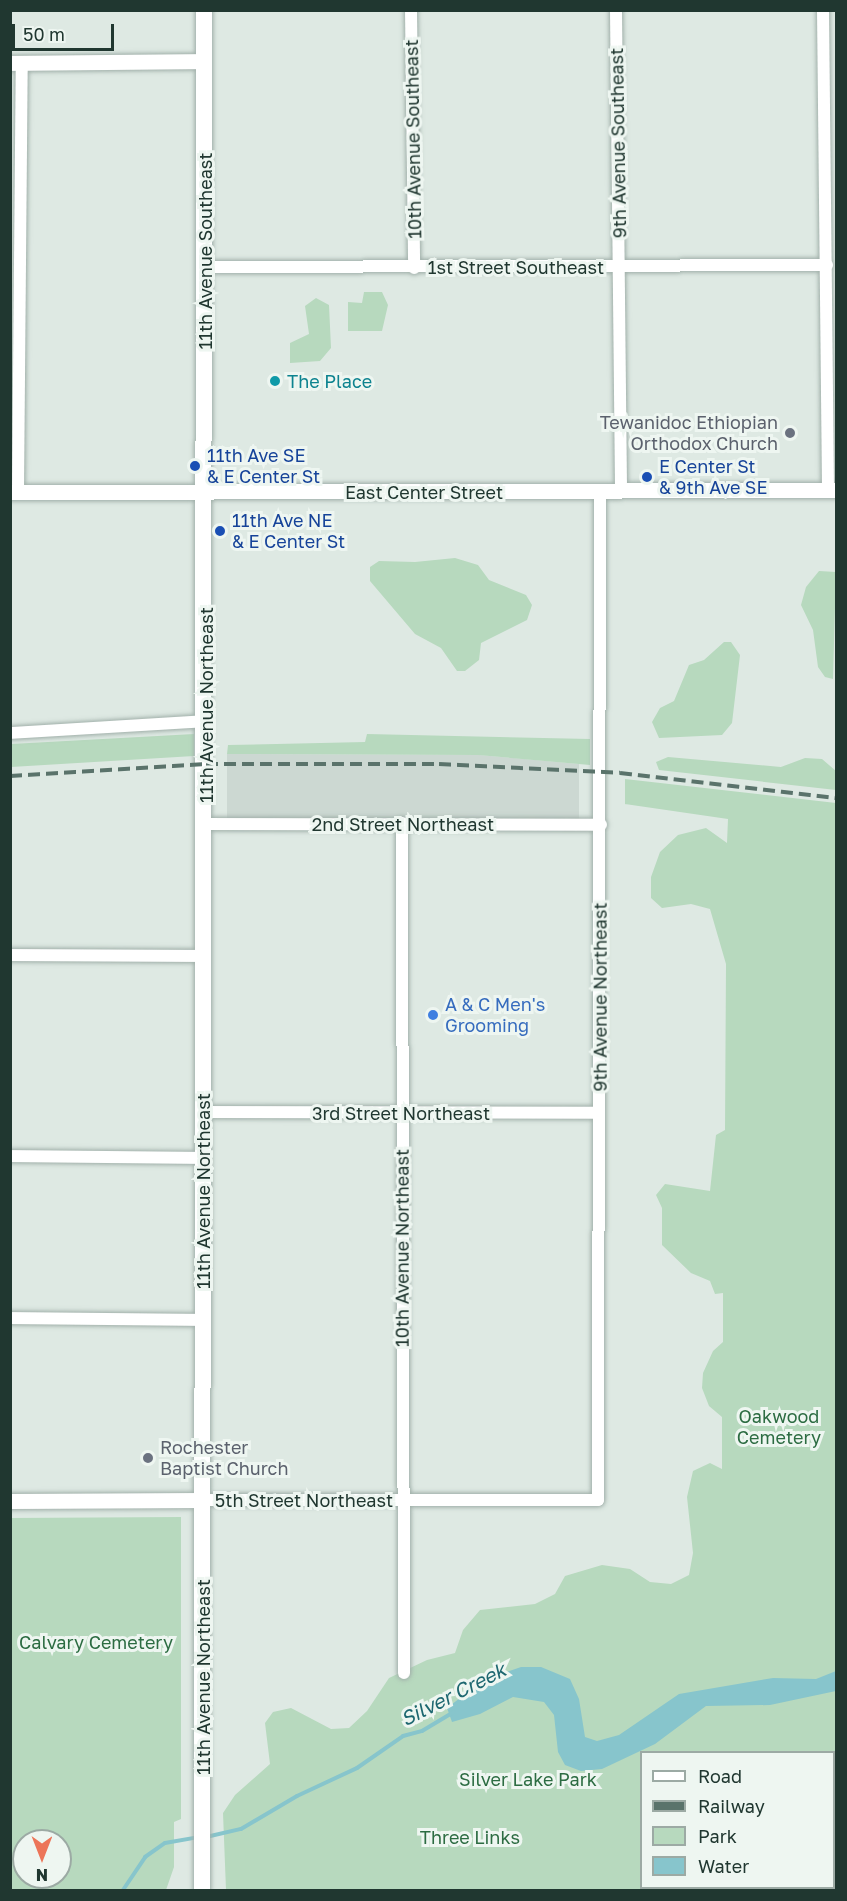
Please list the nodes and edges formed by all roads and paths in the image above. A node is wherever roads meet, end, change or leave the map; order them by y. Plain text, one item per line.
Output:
1 (204, 10) edge
2 (411, 10) edge
3 (616, 10) edge
4 (823, 10) edge
5 (204, 61) junction
6 (16, 63) edge
7 (827, 265) junction
8 (205, 267) junction
9 (620, 267) junction
10 (414, 268) junction
11 (832, 490) edge
12 (14, 492) edge
13 (206, 492) junction
14 (621, 492) junction
15 (600, 493) junction
16 (206, 721) junction
17 (10, 733) edge
18 (206, 824) junction
19 (402, 824) junction
20 (601, 825) junction
21 (10, 955) edge
22 (203, 957) junction
23 (203, 1112) junction
24 (401, 1113) junction
25 (599, 1113) junction
26 (10, 1156) edge
27 (203, 1158) junction
28 (10, 1318) edge
29 (204, 1320) junction
30 (204, 1500) junction
31 (403, 1500) junction
32 (598, 1500) joint
33 (10, 1501) edge
34 (404, 1673) dead end
35 (202, 1890) edge

1 - 5 main road, 11th Avenue Southeast
2 - 10 street, 10th Avenue Southeast
3 - 9 street, 9th Avenue Southeast
4 - 7 street
5 - 6 street
5 - 8 main road, 11th Avenue Southeast
6 - 12 street
7 - 9 street, 1st Street Southeast
7 - 11 street
8 - 10 street, 1st Street Southeast
8 - 13 main road, 11th Avenue Southeast
9 - 10 street, 1st Street Southeast
9 - 14 street, 9th Avenue Southeast
11 - 14 street, East Center Street
12 - 13 street, East Center Street
13 - 15 street, East Center Street
13 - 16 main road, 11th Avenue Northeast
14 - 15 street, East Center Street
15 - 20 street, 9th Avenue Northeast
16 - 17 street
16 - 18 main road, 11th Avenue Northeast
18 - 19 street, 2nd Street Northeast
18 - 22 main road, 11th Avenue Northeast
19 - 20 street, 2nd Street Northeast
19 - 24 street, 10th Avenue Northeast
20 - 25 street, 9th Avenue Northeast
21 - 22 street
22 - 23 main road, 11th Avenue Northeast
23 - 24 street, 3rd Street Northeast
23 - 27 main road, 11th Avenue Northeast
24 - 25 street, 3rd Street Northeast
24 - 31 street, 10th Avenue Northeast
25 - 32 street, 9th Avenue Northeast
26 - 27 street
27 - 29 main road, 11th Avenue Northeast
28 - 29 street
29 - 30 main road, 11th Avenue Northeast
30 - 31 street, 5th Street Northeast
30 - 33 street, 5th Street Northeast
30 - 35 main road, 11th Avenue Northeast
31 - 32 street, 5th Street Northeast
31 - 34 street, 10th Avenue Northeast

